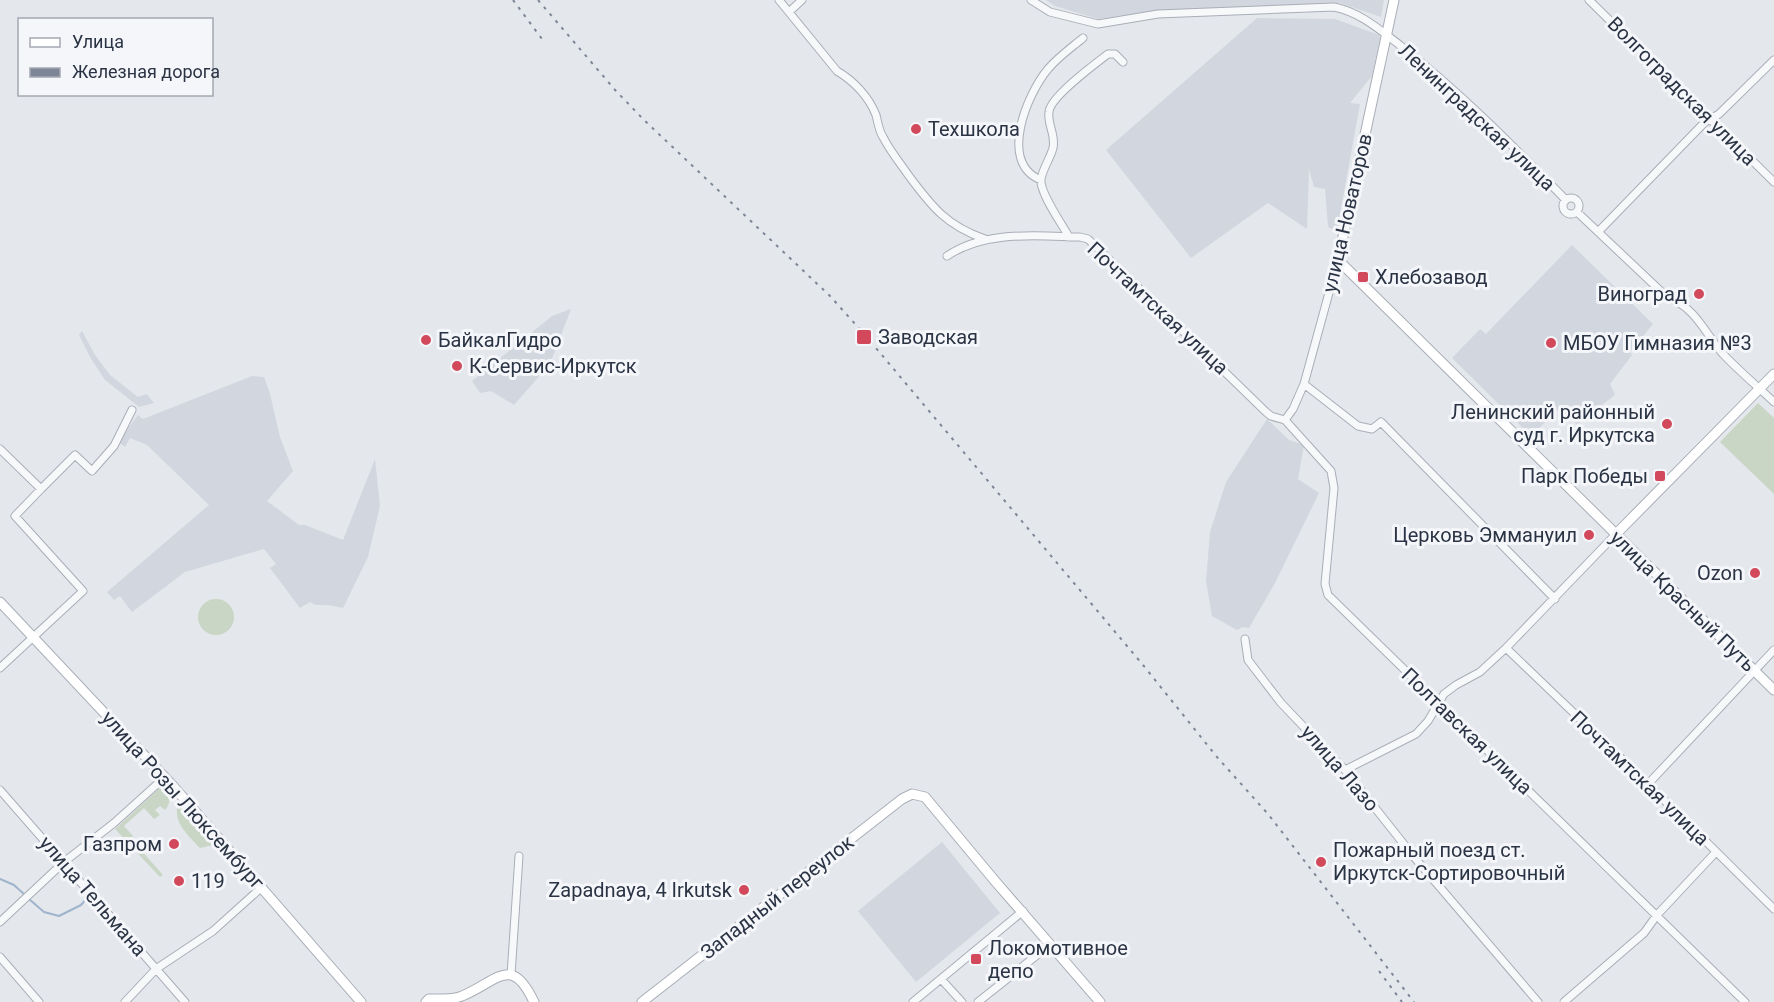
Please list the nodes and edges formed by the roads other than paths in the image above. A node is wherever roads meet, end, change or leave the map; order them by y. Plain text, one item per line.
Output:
1 (779, 0) edge
2 (802, 0) edge
3 (1031, 0) edge
4 (1394, 0) edge
5 (1589, 0) edge
6 (789, 12) junction
7 (1387, 35) junction
8 (1083, 38) dead end
9 (1774, 60) edge
10 (1123, 62) dead end
11 (1711, 120) junction
12 (1041, 180) junction
13 (1774, 182) edge
14 (1566, 200) junction
15 (1577, 212) junction
16 (1598, 231) junction
17 (1069, 237) junction
18 (988, 239) junction
19 (947, 256) dead end
20 (1338, 260) junction
21 (1774, 374) edge
22 (1304, 384) junction
23 (1760, 389) junction
24 (1774, 402) edge
25 (132, 410) dead end
26 (1285, 420) junction
27 (0, 449) edge
28 (41, 489) junction
29 (1616, 534) junction
30 (1555, 599) junction
31 (0, 602) edge
32 (33, 639) junction
33 (1245, 639) dead end
34 (1506, 648) junction
35 (1774, 650) edge
36 (0, 668) edge
37 (1755, 671) junction
38 (1774, 690) edge
39 (1438, 703) junction
40 (1345, 770) junction
41 (165, 777) junction
42 (1648, 784) junction
43 (0, 790) edge
44 (1716, 852) junction
45 (519, 856) dead end
46 (64, 862) junction
47 (262, 887) junction
48 (1774, 909) edge
49 (1023, 911) junction
50 (1657, 915) junction
51 (0, 922) edge
52 (1051, 944) junction
53 (0, 957) edge
54 (156, 969) junction
55 (511, 975) junction
56 (941, 979) junction
57 (39, 1002) edge
58 (125, 1002) edge
59 (185, 1002) edge
60 (361, 1002) edge
61 (426, 1002) edge
62 (534, 1002) edge
63 (642, 1002) edge
64 (913, 1002) edge
65 (962, 1002) edge
66 (978, 1002) edge
67 (1100, 1002) edge
68 (1538, 1002) edge
69 (1564, 1002) edge
70 (1745, 1002) edge

1 - 6 street
2 - 6 street
3 - 7 street, Ленинградская улица
4 - 7 street, улица Новаторов
5 - 11 street, Волгоградская улица
6 - 18 street
7 - 14 street, Ленинградская улица
7 - 20 street, улица Новаторов
8 - 12 street
9 - 11 street
10 - 12 street
11 - 13 street, Волгоградская улица
11 - 16 street
12 - 17 street
14 - 15 street, Ленинградская улица
14 - 15 street, Ленинградская улица
15 - 16 street, Ленинградская улица
16 - 23 street, Ленинградская улица
17 - 18 street, Почтамтская улица
17 - 26 street, Почтамтская улица
18 - 19 street, Почтамтская улица
20 - 22 street, улица Новаторов
20 - 29 street, улица Красный Путь
21 - 23 street
22 - 26 street, улица Новаторов
22 - 30 street
23 - 24 street, Ленинградская улица
23 - 29 street
25 - 28 street
26 - 39 street, Полтавская улица
27 - 28 street
28 - 32 street
29 - 30 street
29 - 37 street, улица Красный Путь
30 - 34 street
31 - 32 street, улица Розы Люксембург
32 - 36 street
32 - 41 street, улица Розы Люксембург
33 - 40 street, улица Лазо
34 - 39 street
34 - 42 street, Почтамтская улица
35 - 37 street
37 - 38 street, улица Красный Путь
37 - 42 street
39 - 40 street
39 - 50 street, Полтавская улица
40 - 68 street, улица Лазо
41 - 46 street
41 - 47 street, улица Розы Люксембург
42 - 44 street, Почтамтская улица
43 - 46 street, улица Тельмана
44 - 48 street, Почтамтская улица
44 - 50 street
45 - 55 street
46 - 51 street
46 - 54 street, улица Тельмана
47 - 54 street
47 - 60 street, улица Розы Люксембург
49 - 52 street
49 - 56 street
49 - 63 street, Западный переулок
50 - 69 street
50 - 70 street, Полтавская улица
52 - 66 street
52 - 67 street
53 - 57 street
54 - 58 street
54 - 59 street, улица Тельмана
55 - 61 street
55 - 62 street
56 - 64 street
56 - 65 street

